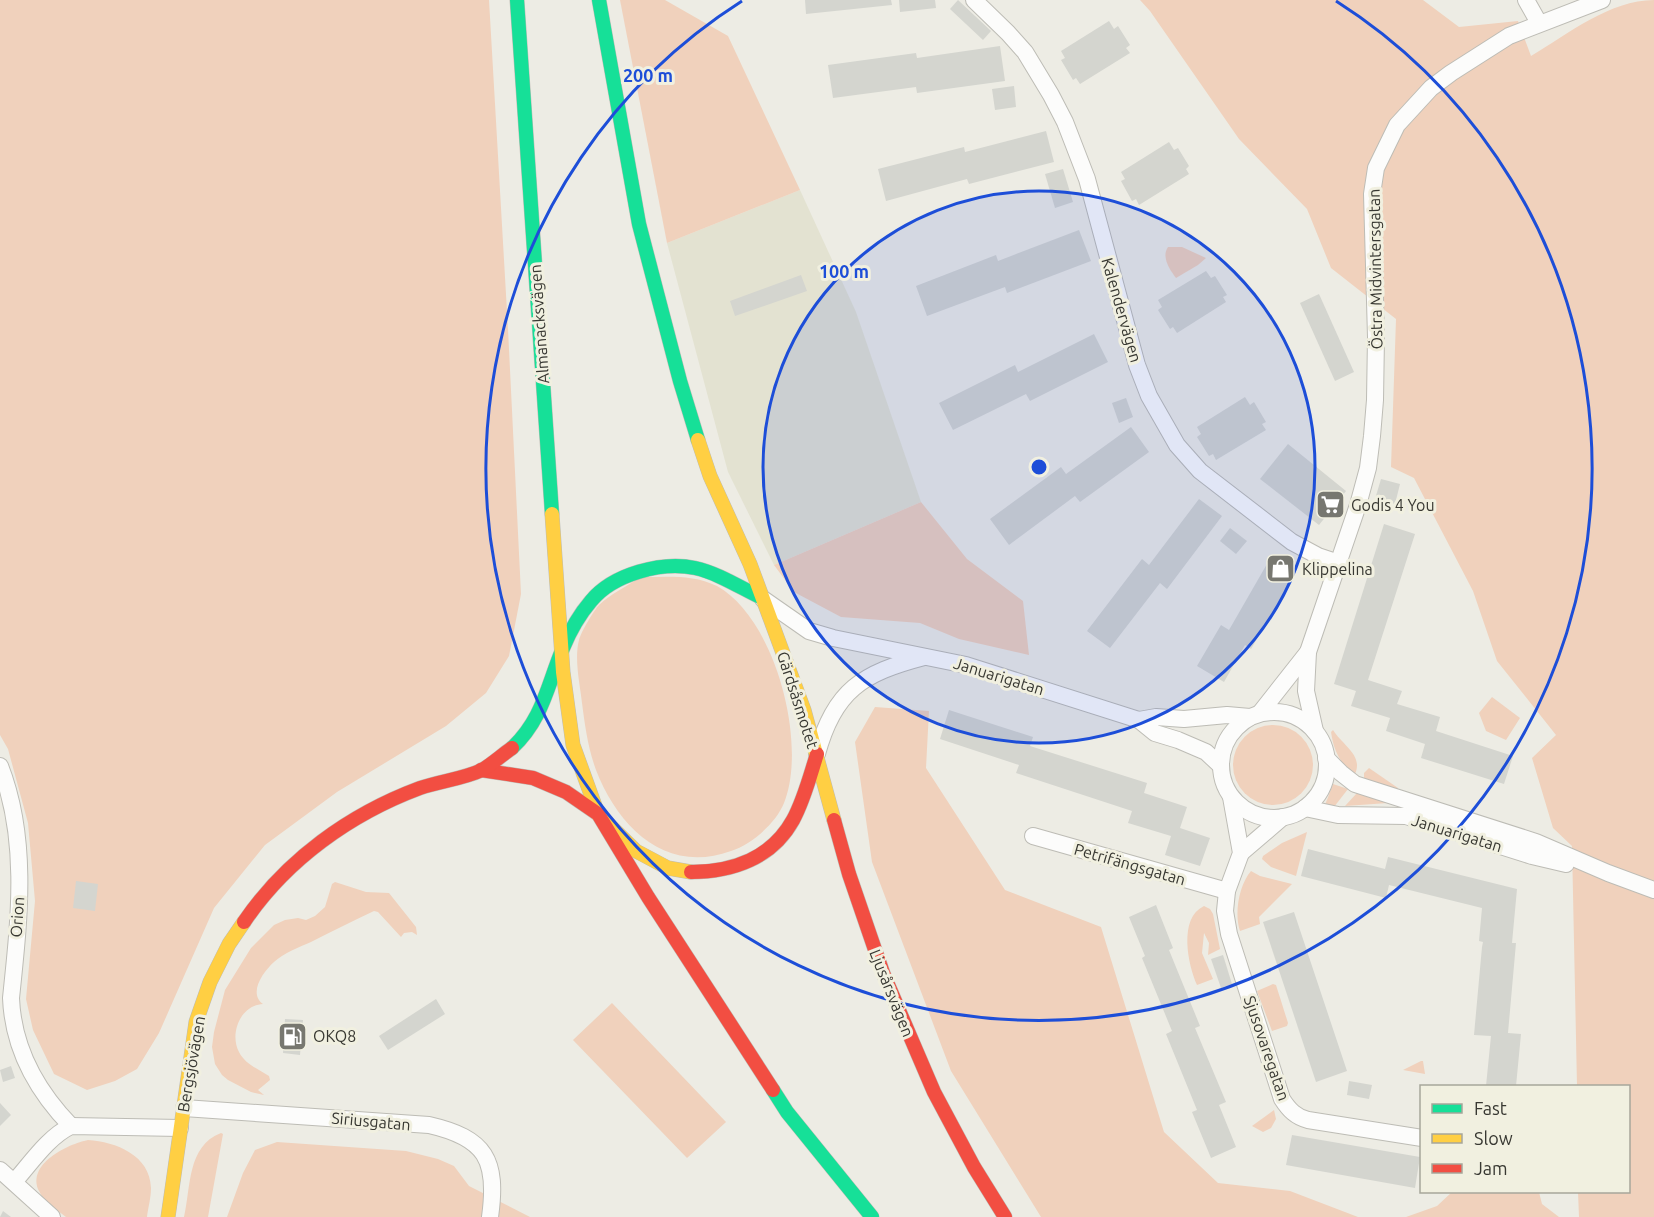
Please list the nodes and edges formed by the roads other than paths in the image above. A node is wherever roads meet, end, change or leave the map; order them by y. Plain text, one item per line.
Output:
1 (517, 0) edge
2 (599, 0) edge
3 (974, 0) edge
4 (1526, 0) edge
5 (1602, 0) edge
6 (1539, 23) junction
7 (1339, 563) junction
8 (762, 598) junction
9 (563, 648) junction
10 (1308, 652) junction
11 (928, 656) junction
12 (1255, 716) junction
13 (1139, 720) junction
14 (1315, 731) junction
15 (817, 754) junction
16 (1326, 758) junction
17 (0, 766) edge
18 (1221, 766) junction
19 (481, 770) junction
20 (1232, 797) junction
21 (1305, 808) junction
22 (598, 813) junction
23 (1283, 817) junction
24 (1033, 836) dead end
25 (1241, 853) junction
26 (1608, 873) junction
27 (1654, 890) edge
28 (1227, 891) junction
29 (184, 1108) junction
30 (71, 1126) junction
31 (180, 1128) junction
32 (1420, 1137) edge
33 (0, 1170) edge
34 (14, 1182) junction
35 (52, 1217) edge
36 (168, 1217) edge
37 (490, 1217) edge
38 (872, 1217) edge
39 (1005, 1217) edge

1 - 9 main road, Almanacksvägen
2 - 8 main road
3 - 7 street, Kalendervägen
4 - 6 street
5 - 6 street, Östra Midvintersgatan
6 - 7 street, Östra Midvintersgatan
7 - 10 street, Östra Midvintersgatan
8 - 9 main road, Gärdsåsmotet
8 - 11 street, Januarigatan
8 - 15 main road, Gärdsåsmotet
9 - 19 main road, Bergsjövägen
9 - 22 main road, Gärdsåsmotet
10 - 12 street, Östra Midvintersgatan
10 - 14 street, Östra Midvintersgatan
11 - 13 street, Januarigatan
11 - 15 street
12 - 13 street, Januarigatan
12 - 14 street
12 - 18 street
13 - 18 street, Januarigatan
14 - 16 street
15 - 22 main road, Gärdsåsmotet
15 - 39 main road, Ljusårsvägen
16 - 21 street
16 - 26 street, Januarigatan
17 - 30 street, Orion
18 - 20 street
19 - 22 main road, Bergsjövägen
19 - 29 main road, Bergsjövägen
20 - 23 street
20 - 25 street, Sjusovaregatan
21 - 23 street
21 - 26 street, Januarigatan
22 - 38 main road
23 - 25 street, Sjusovaregatan
24 - 28 street, Petrifängsgatan
25 - 28 street, Sjusovaregatan
26 - 27 street, Januarigatan
28 - 32 street, Sjusovaregatan
29 - 31 main road, Bergsjövägen
29 - 37 street, Siriusgatan
30 - 31 street
30 - 34 street
31 - 36 main road, Bergsjövägen
33 - 34 street
34 - 35 street

